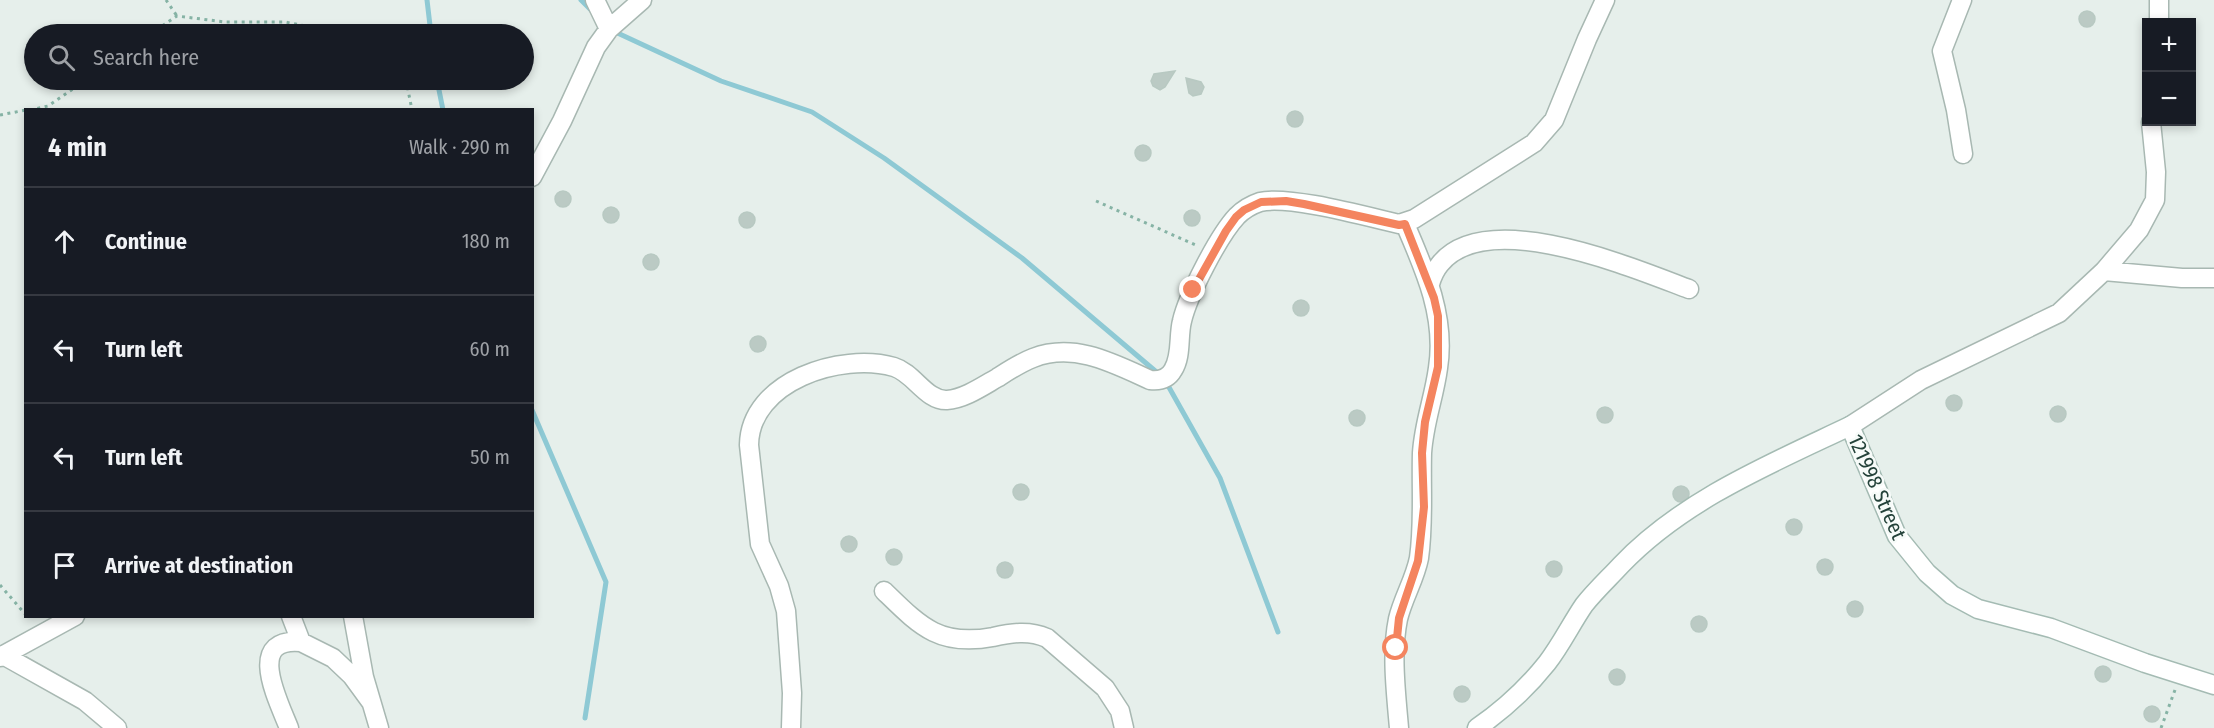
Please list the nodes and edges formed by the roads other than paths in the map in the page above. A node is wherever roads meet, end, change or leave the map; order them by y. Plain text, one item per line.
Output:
1 (595, 0) edge
2 (642, 0) edge
3 (1605, 0) edge
4 (1962, 0) edge
5 (2159, 0) edge
6 (2158, 18) edge
7 (609, 29) junction
8 (2151, 126) edge
9 (1963, 154) dead end
10 (534, 173) edge
11 (1405, 224) junction
12 (2104, 270) junction
13 (2214, 278) edge
14 (1430, 284) junction
15 (1689, 289) dead end
16 (1850, 426) junction
17 (884, 591) dead end
18 (71, 618) edge
19 (292, 618) edge
20 (353, 618) edge
21 (301, 642) junction
22 (2, 656) edge
23 (2214, 685) edge
24 (371, 702) junction
25 (117, 728) edge
26 (289, 728) edge
27 (379, 728) edge
28 (791, 728) edge
29 (1124, 728) edge
30 (1400, 728) edge
31 (1477, 728) edge

1 - 7 street
2 - 7 street
3 - 11 street
4 - 9 street
5 - 6 street
7 - 10 street
8 - 12 street
11 - 14 street
11 - 28 street
12 - 13 street
12 - 16 street
14 - 15 street
14 - 30 street
16 - 23 street, 121998 Street
16 - 31 street, 121998 Street
17 - 29 street
18 - 22 street
19 - 21 street
20 - 24 street
21 - 24 street
21 - 26 street
22 - 25 street
24 - 27 street

